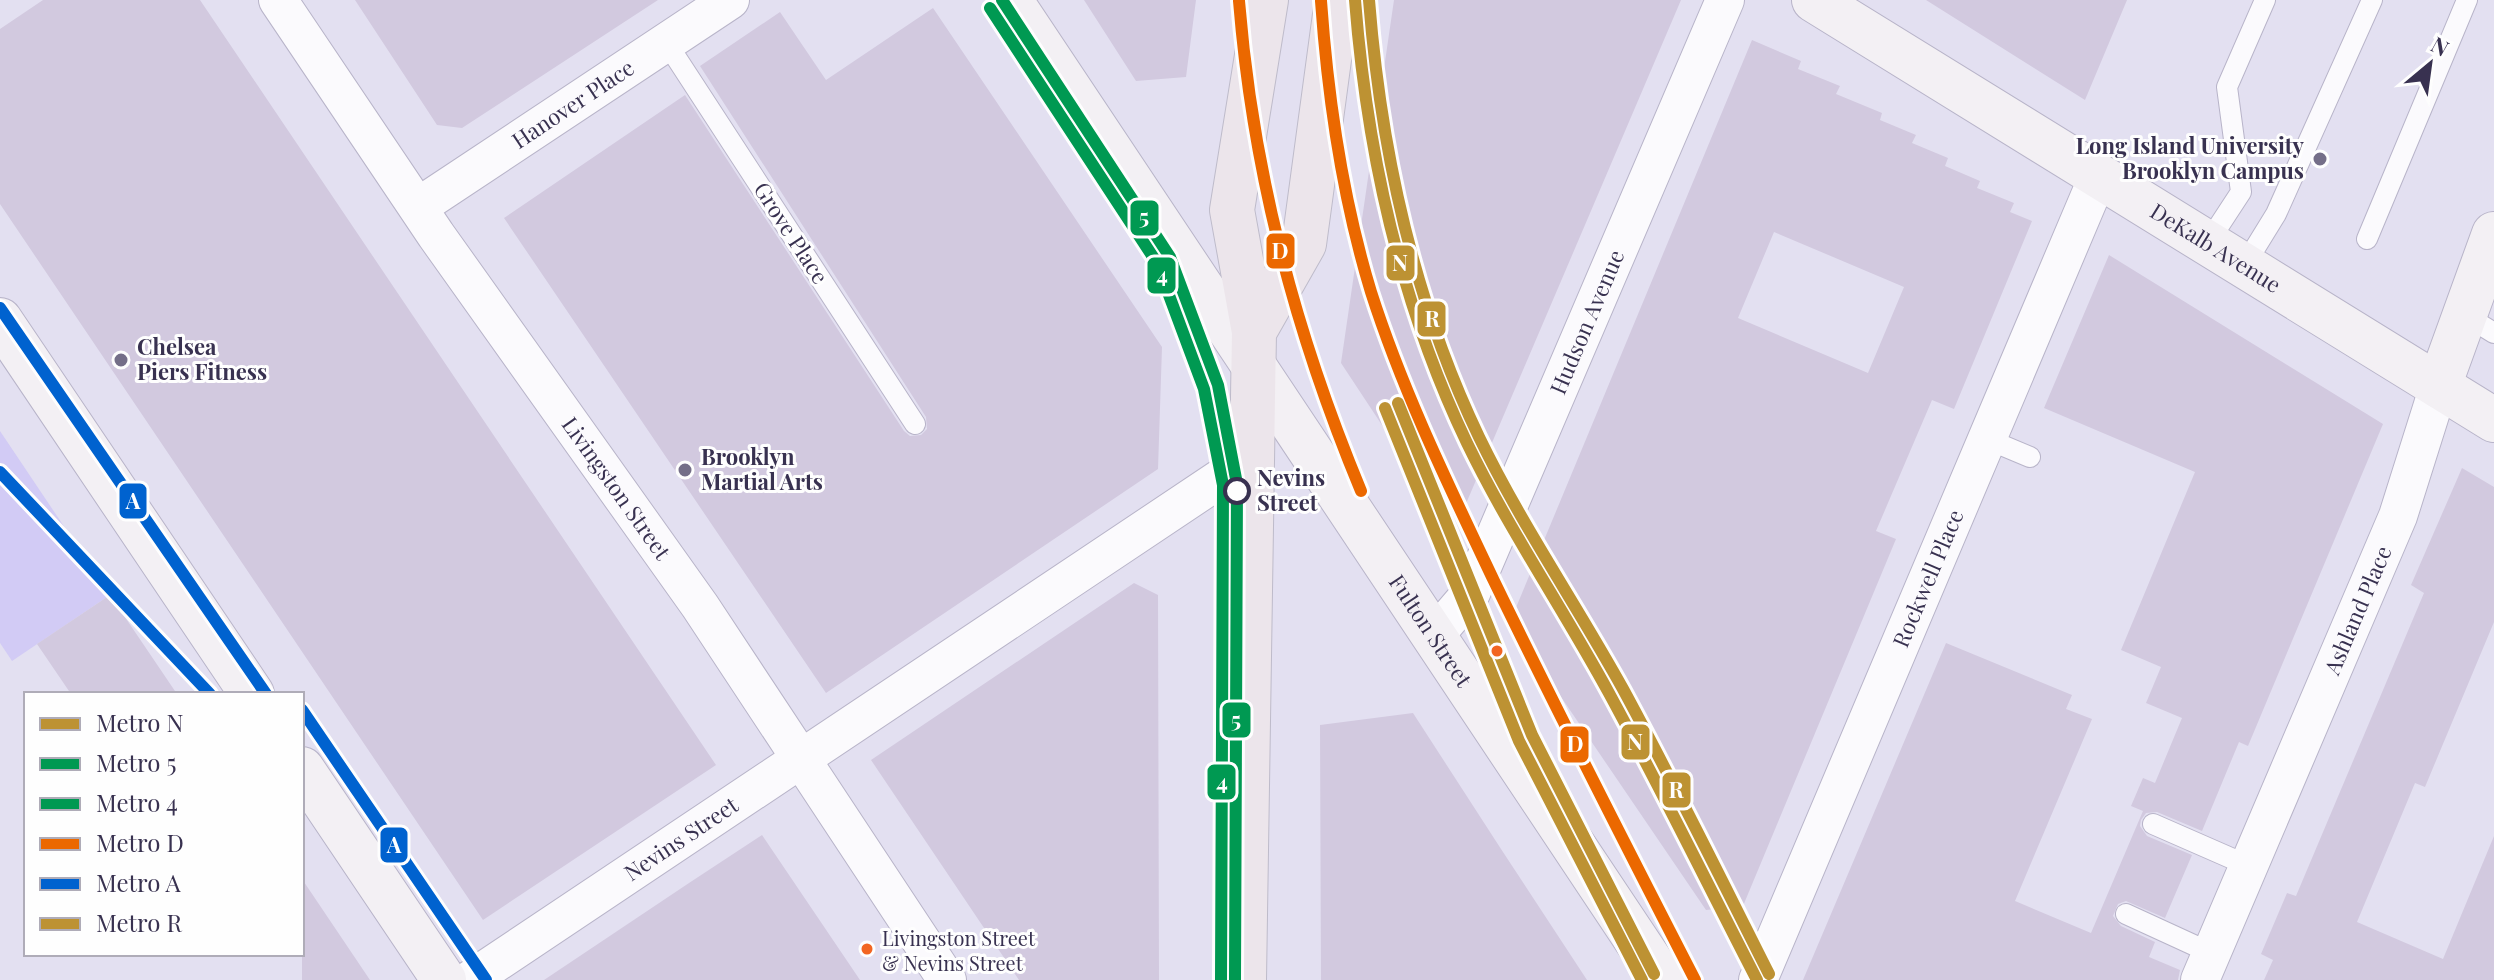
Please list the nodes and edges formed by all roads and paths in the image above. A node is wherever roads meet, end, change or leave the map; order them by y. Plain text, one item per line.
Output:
1 (278, 0) edge
2 (730, 0) edge
3 (1010, 0) edge
4 (1266, 0) edge
5 (1337, 0) edge
6 (1725, 0) edge
7 (1814, 0) edge
8 (2265, 0) edge
9 (2372, 0) edge
10 (2467, 0) edge
11 (666, 42) junction
12 (2098, 177) junction
13 (418, 207) junction
14 (2494, 234) edge
15 (2367, 239) dead end
16 (2226, 255) junction
17 (0, 320) edge
18 (2478, 324) edge
19 (1254, 347) junction
20 (2439, 386) junction
21 (2494, 420) edge
22 (915, 424) dead end
23 (1987, 439) junction
24 (2030, 457) dead end
25 (1251, 458) junction
26 (1435, 635) junction
27 (251, 692) edge
28 (798, 759) junction
29 (304, 772) edge
30 (2153, 824) dead end
31 (2249, 866) junction
32 (2126, 914) dead end
33 (2206, 966) edge
34 (444, 980) edge
35 (470, 980) edge
36 (947, 980) edge
37 (1244, 980) edge
38 (1663, 980) edge
39 (1758, 980) edge

1 - 13 street, Livingston Street
2 - 11 street, Hanover Place
3 - 19 main road, Fulton Street
4 - 19 main road
5 - 19 main road
6 - 26 street, Hudson Avenue
7 - 12 main road, DeKalb Avenue
8 - 16 lane
9 - 16 lane
10 - 15 lane
11 - 13 street, Hanover Place
11 - 22 lane, Grove Place
12 - 16 main road, DeKalb Avenue
12 - 23 street, Rockwell Place
13 - 28 street, Livingston Street
14 - 18 main road, Ashland Place
16 - 20 main road, DeKalb Avenue
17 - 27 main road
18 - 20 main road, Ashland Place
19 - 25 main road
19 - 26 main road, Fulton Street
20 - 21 main road, DeKalb Avenue
20 - 31 street, Ashland Place
23 - 24 lane
23 - 39 street, Rockwell Place
25 - 28 street, Nevins Street
25 - 37 main road
26 - 38 main road, Fulton Street
28 - 35 street, Nevins Street
28 - 36 street, Livingston Street
29 - 34 main road
30 - 31 lane
31 - 33 street, Ashland Place
32 - 33 lane

